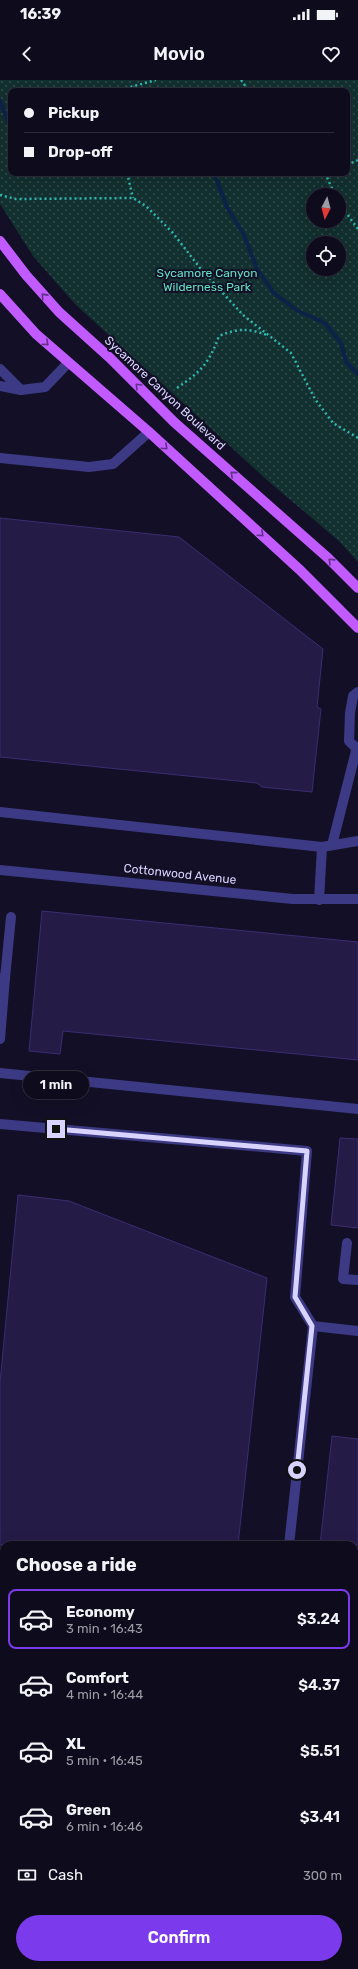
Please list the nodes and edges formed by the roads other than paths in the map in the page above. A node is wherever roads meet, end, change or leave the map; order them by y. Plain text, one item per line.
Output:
1 (0, 241) edge
2 (0, 294) edge
3 (68, 363) junction
4 (0, 369) edge
5 (0, 386) edge
6 (21, 390) junction
7 (149, 432) junction
8 (0, 458) edge
9 (358, 588) edge
10 (358, 628) edge
11 (358, 692) edge
12 (357, 749) edge
13 (0, 812) edge
14 (358, 841) edge
15 (332, 845) junction
16 (322, 847) junction
17 (0, 870) edge
18 (358, 899) edge
19 (319, 900) junction
20 (11, 917) dead end
21 (2, 978) edge
22 (0, 1039) edge
23 (0, 1072) edge
24 (358, 1109) edge
25 (0, 1124) edge
26 (347, 1243) dead end
27 (358, 1280) edge
28 (312, 1326) junction
29 (358, 1331) edge
30 (289, 1541) edge

9 -> 1 main road, Sycamore Canyon Boulevard
2 -> 3 main road
3 - 6 street
3 - 7 main road
4 - 6 street
5 - 6 street
7 - 8 street
7 -> 10 main road
11 - 12 street
12 - 15 street
13 - 16 street
14 - 15 street
15 - 16 street
16 - 19 street
17 - 19 street, Cottonwood Avenue
18 - 19 street, Cottonwood Avenue
20 - 21 street
21 - 22 street
23 - 24 street
25 - 28 street
26 - 27 street
28 - 29 street
28 - 30 street

